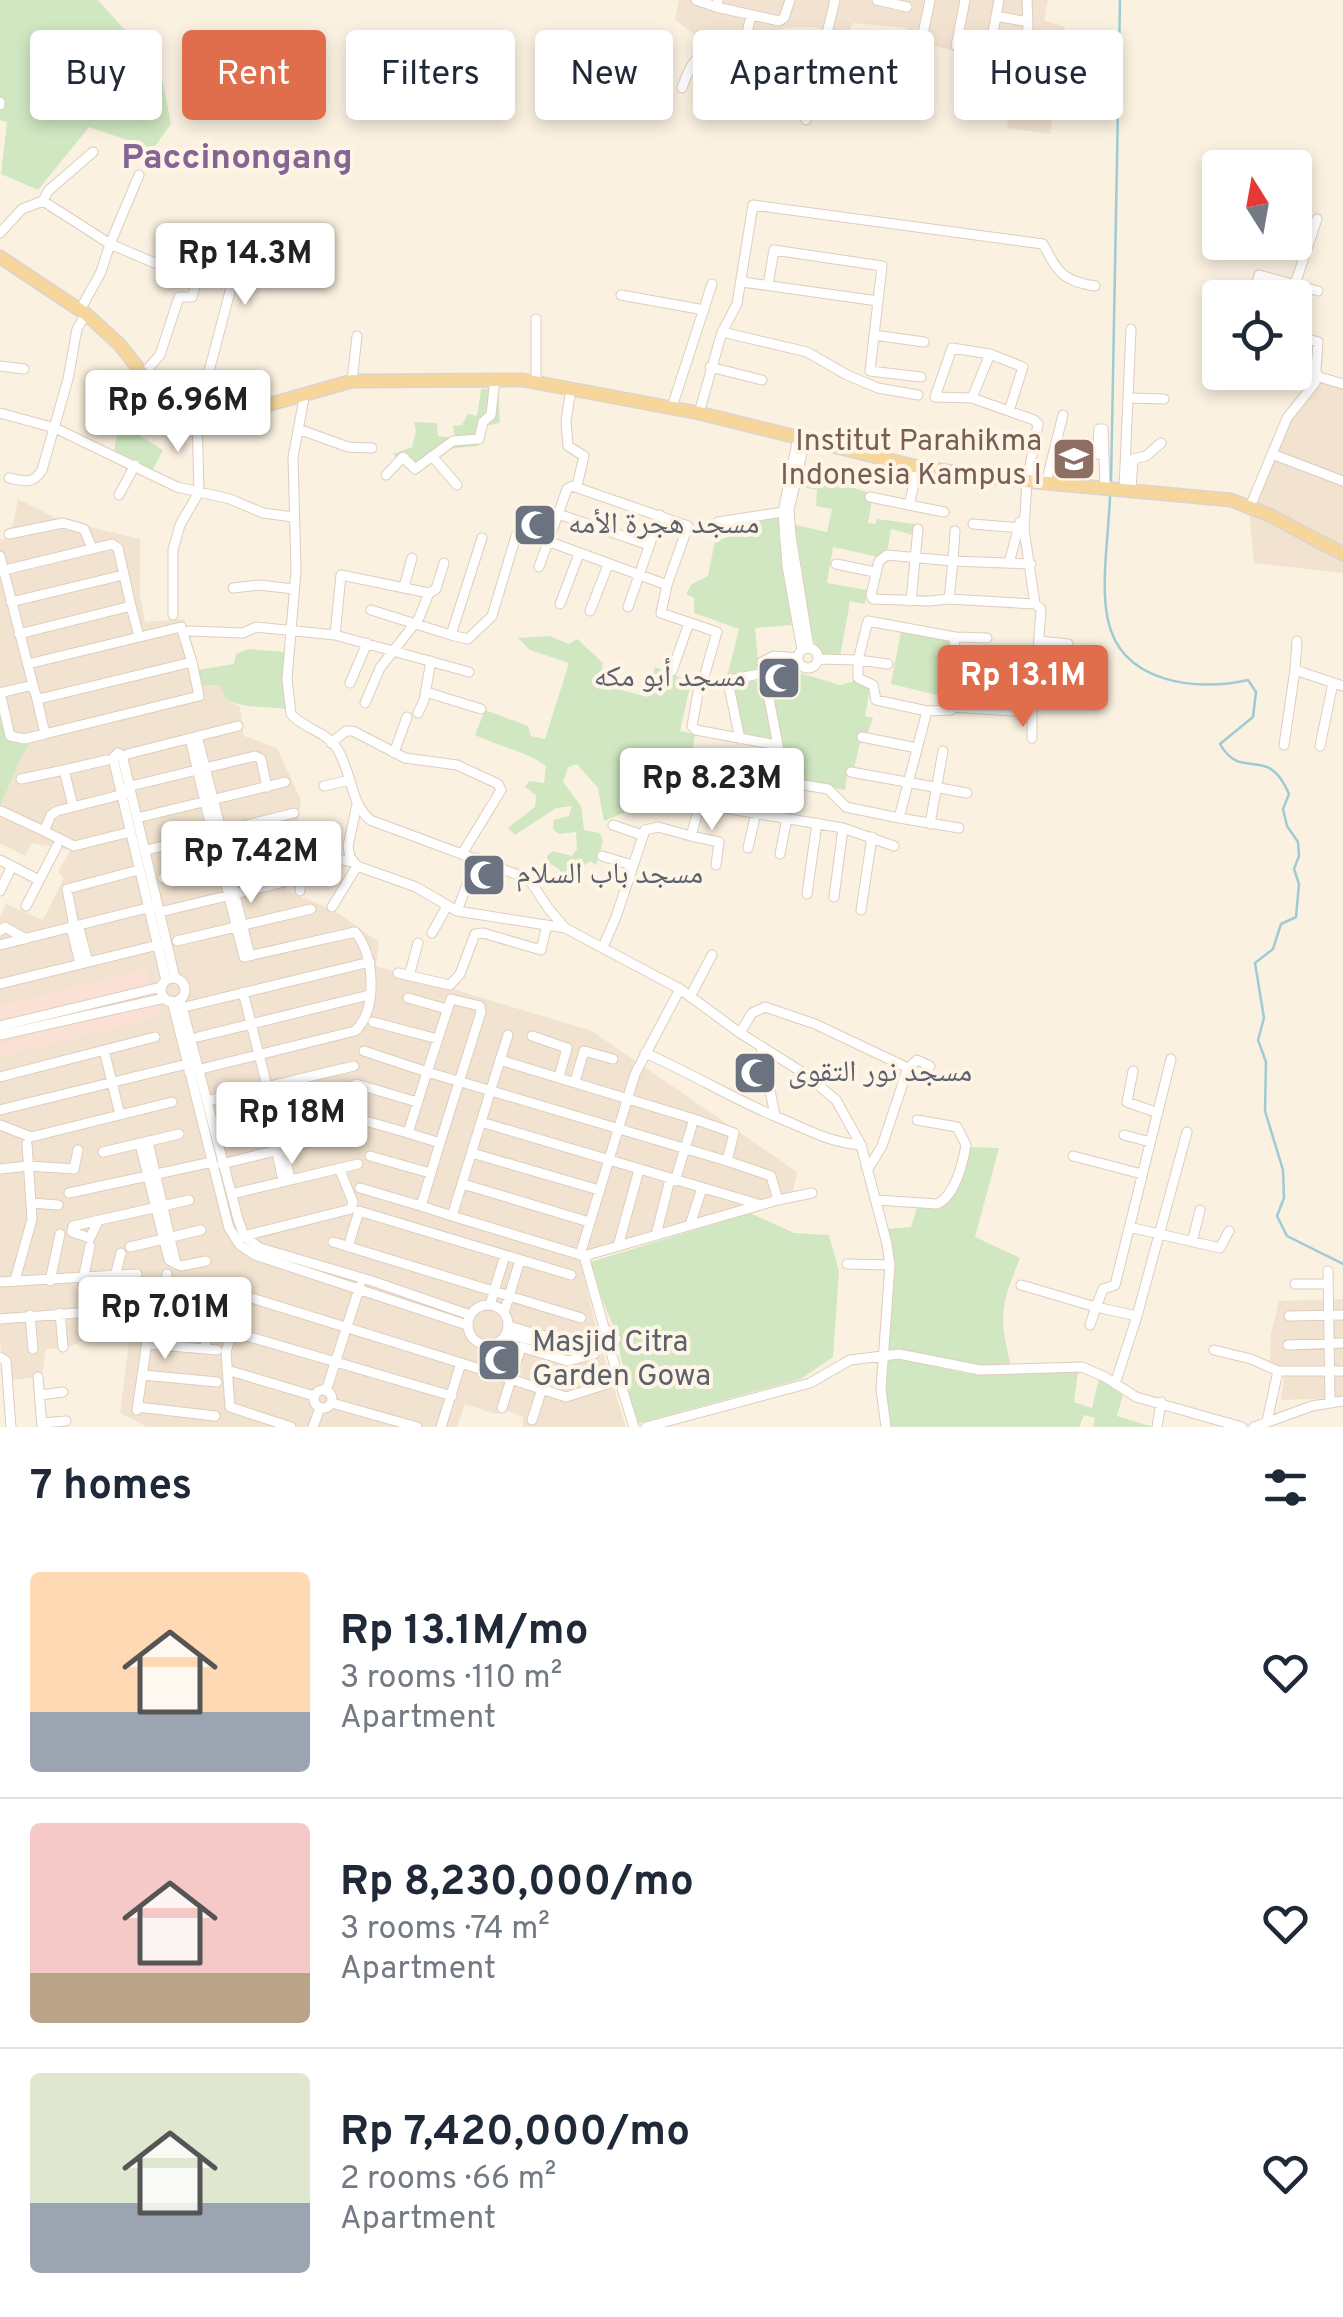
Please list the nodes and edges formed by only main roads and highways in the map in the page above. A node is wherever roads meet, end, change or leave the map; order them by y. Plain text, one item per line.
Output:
1 (0, 258) edge
2 (1343, 554) edge

1 - 2 main road

